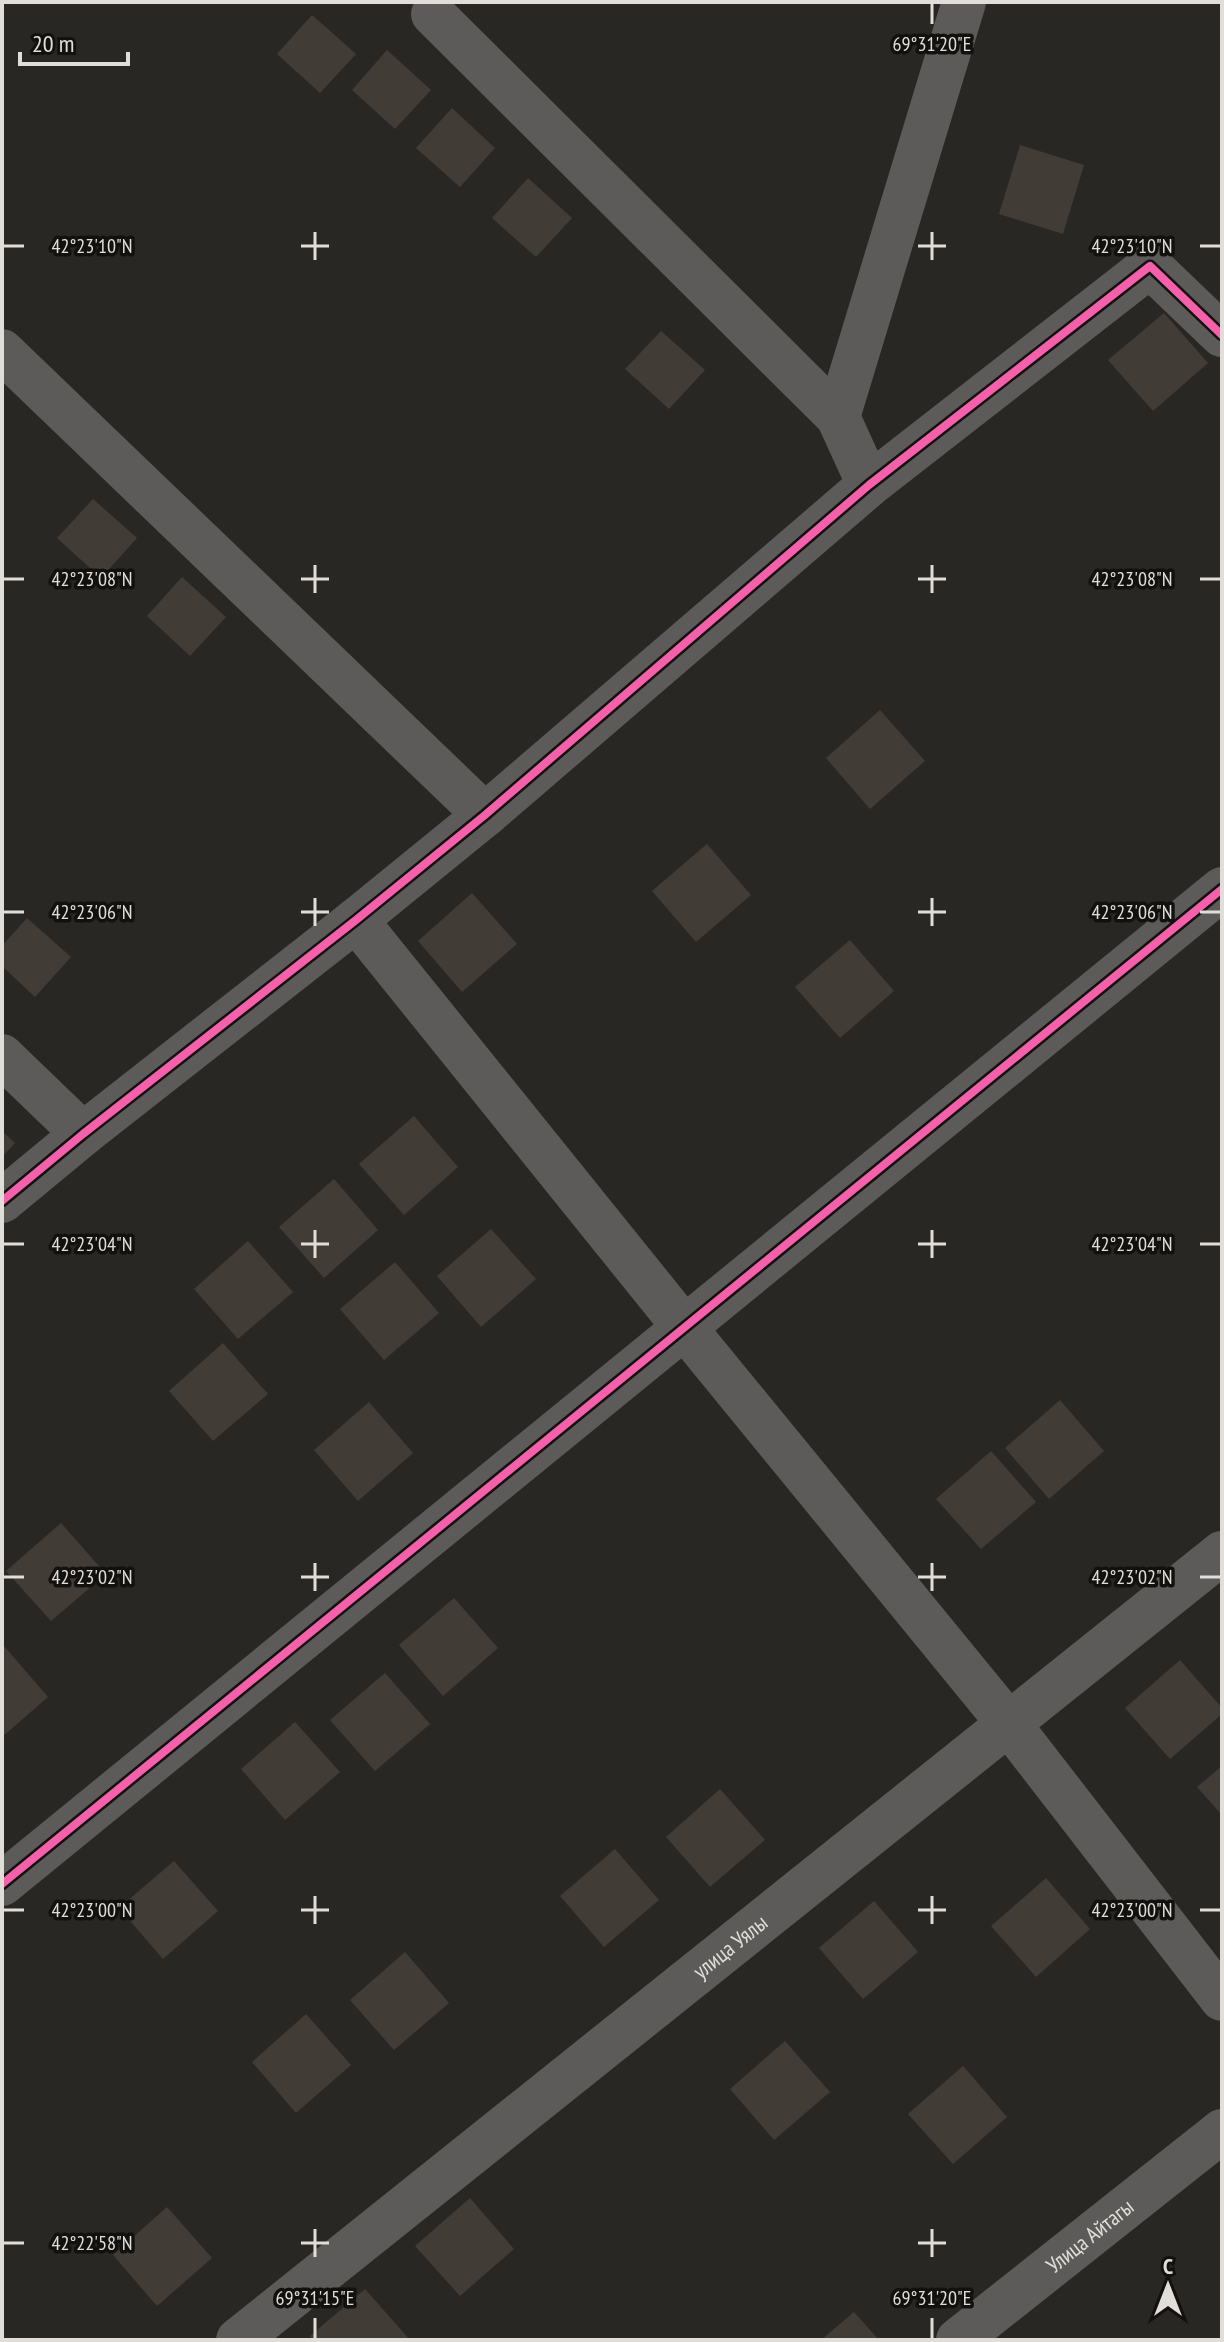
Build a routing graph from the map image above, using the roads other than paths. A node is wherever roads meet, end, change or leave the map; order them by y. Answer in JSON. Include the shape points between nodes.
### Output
{"nodes":[{"id":1,"x":964,"y":2,"type":"edge"},
{"id":2,"x":424,"y":6,"type":"edge"},
{"id":3,"x":1222,"y":335,"type":"edge"},
{"id":4,"x":2,"y":351,"type":"edge"},
{"id":5,"x":838,"y":417,"type":"junction"},
{"id":6,"x":869,"y":485,"type":"junction"},
{"id":7,"x":485,"y":815,"type":"junction"},
{"id":8,"x":1222,"y":889,"type":"edge"},
{"id":9,"x":356,"y":920,"type":"junction"},
{"id":10,"x":2,"y":1056,"type":"edge"},
{"id":11,"x":83,"y":1134,"type":"junction"},
{"id":12,"x":2,"y":1201,"type":"edge"},
{"id":13,"x":684,"y":1327,"type":"junction"},
{"id":14,"x":1222,"y":1553,"type":"edge"},
{"id":15,"x":1009,"y":1724,"type":"junction"},
{"id":16,"x":2,"y":1884,"type":"edge"},
{"id":17,"x":1222,"y":1999,"type":"edge"},
{"id":18,"x":1222,"y":2131,"type":"edge"},
{"id":19,"x":238,"y":2340,"type":"edge"},
{"id":20,"x":958,"y":2340,"type":"edge"}],
"edges":[{"from":1,"to":5,"type":"street"},
{"from":2,"to":5,"type":"street"},
{"from":3,"to":6,"type":"street","via":[[1150,266]]},
{"from":4,"to":7,"type":"street"},
{"from":5,"to":6,"type":"street"},
{"from":6,"to":7,"type":"street"},
{"from":7,"to":9,"type":"street"},
{"from":8,"to":13,"type":"street"},
{"from":9,"to":11,"type":"street"},
{"from":9,"to":13,"type":"street"},
{"from":10,"to":11,"type":"street"},
{"from":11,"to":12,"type":"street"},
{"from":13,"to":15,"type":"street"},
{"from":13,"to":16,"type":"street"},
{"from":14,"to":15,"type":"street","name":"улица Уялы"},
{"from":15,"to":17,"type":"street"},
{"from":15,"to":19,"type":"street","name":"улица Уялы"},
{"from":18,"to":20,"type":"street","name":"Улица Айтагы"}]}
